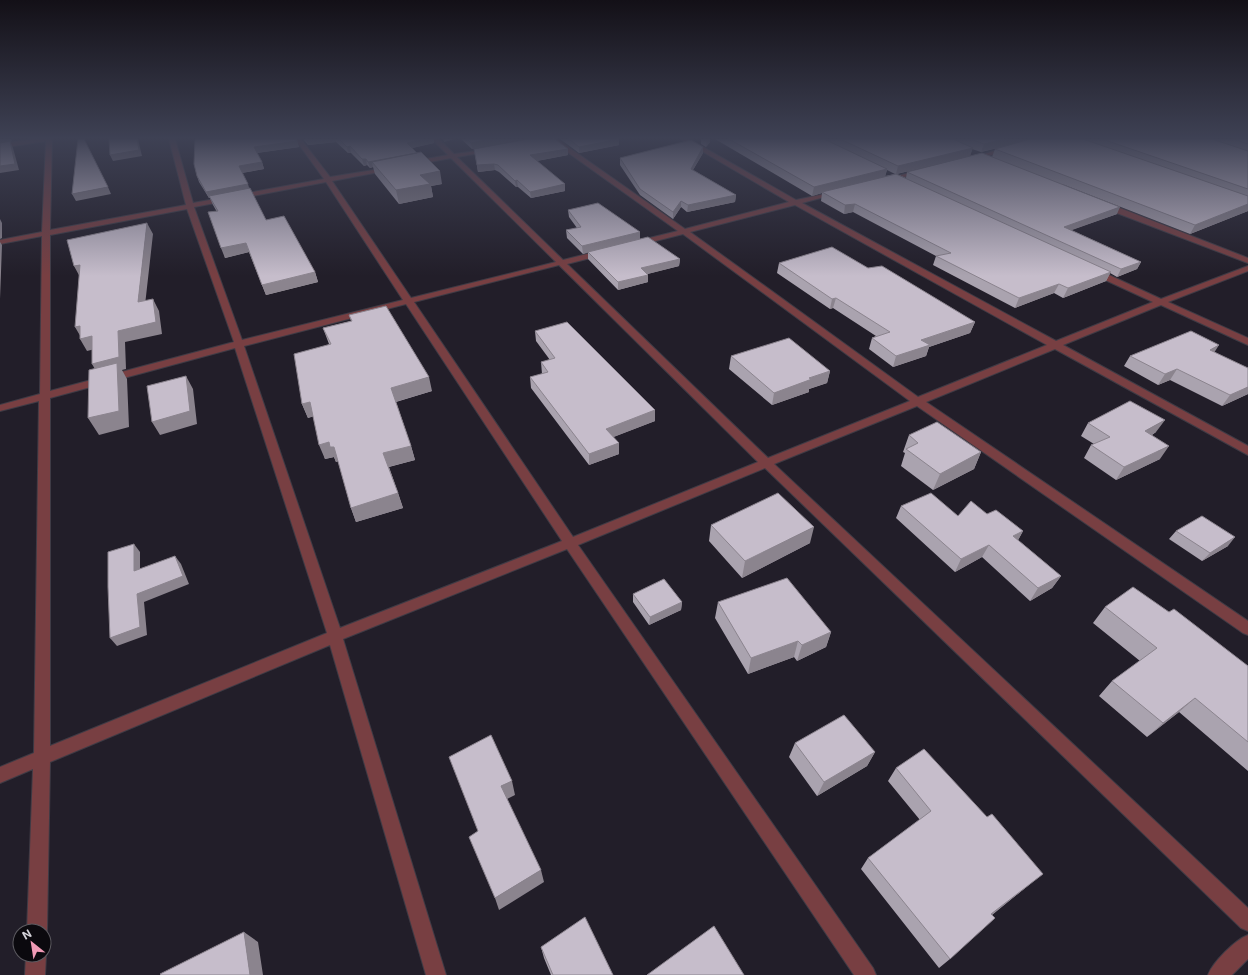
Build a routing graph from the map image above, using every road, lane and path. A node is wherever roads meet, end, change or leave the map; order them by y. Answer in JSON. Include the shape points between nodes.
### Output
{"nodes":[{"id":1,"x":47,"y":184,"type":"edge"},
{"id":2,"x":184,"y":184,"type":"edge"},
{"id":3,"x":304,"y":184,"type":"edge"},
{"id":4,"x":331,"y":184,"type":"edge"},
{"id":5,"x":481,"y":184,"type":"edge"},
{"id":6,"x":614,"y":184,"type":"edge"},
{"id":7,"x":765,"y":184,"type":"edge"},
{"id":8,"x":848,"y":190,"type":"edge"},
{"id":9,"x":796,"y":202,"type":"junction"},
{"id":10,"x":1096,"y":202,"type":"edge"},
{"id":11,"x":190,"y":206,"type":"junction"},
{"id":12,"x":683,"y":231,"type":"junction"},
{"id":13,"x":46,"y":232,"type":"junction"},
{"id":14,"x":0,"y":242,"type":"edge"},
{"id":15,"x":630,"y":245,"type":"edge"},
{"id":16,"x":614,"y":250,"type":"edge"},
{"id":17,"x":1248,"y":261,"type":"edge"},
{"id":18,"x":561,"y":264,"type":"junction"},
{"id":19,"x":1088,"y":268,"type":"edge"},
{"id":20,"x":1248,"y":268,"type":"edge"},
{"id":21,"x":408,"y":302,"type":"junction"},
{"id":22,"x":1161,"y":302,"type":"junction"},
{"id":23,"x":1248,"y":342,"type":"edge"},
{"id":24,"x":239,"y":344,"type":"junction"},
{"id":25,"x":1056,"y":345,"type":"junction"},
{"id":26,"x":46,"y":396,"type":"junction"},
{"id":27,"x":917,"y":401,"type":"junction"},
{"id":28,"x":0,"y":408,"type":"edge"},
{"id":29,"x":1248,"y":451,"type":"edge"},
{"id":30,"x":766,"y":463,"type":"junction"},
{"id":31,"x":570,"y":543,"type":"junction"},
{"id":32,"x":1248,"y":630,"type":"edge"},
{"id":33,"x":335,"y":636,"type":"junction"},
{"id":34,"x":42,"y":757,"type":"junction"},
{"id":35,"x":0,"y":775,"type":"edge"},
{"id":36,"x":1248,"y":922,"type":"edge"},
{"id":37,"x":37,"y":923,"type":"edge"},
{"id":38,"x":1248,"y":945,"type":"edge"},
{"id":39,"x":36,"y":963,"type":"edge"},
{"id":40,"x":35,"y":975,"type":"edge"},
{"id":41,"x":436,"y":975,"type":"edge"},
{"id":42,"x":866,"y":975,"type":"edge"},
{"id":43,"x":1218,"y":975,"type":"edge"}],
"edges":[{"from":1,"to":13,"type":"street"},
{"from":2,"to":11,"type":"street"},
{"from":3,"to":11,"type":"street"},
{"from":4,"to":21,"type":"street"},
{"from":5,"to":18,"type":"street"},
{"from":6,"to":12,"type":"street"},
{"from":7,"to":9,"type":"street"},
{"from":8,"to":9,"type":"street"},
{"from":9,"to":12,"type":"street"},
{"from":9,"to":25,"type":"street"},
{"from":10,"to":17,"type":"street"},
{"from":11,"to":13,"type":"street"},
{"from":11,"to":24,"type":"street"},
{"from":12,"to":15,"type":"street"},
{"from":12,"to":27,"type":"street"},
{"from":13,"to":14,"type":"street"},
{"from":13,"to":26,"type":"street"},
{"from":16,"to":18,"type":"street"},
{"from":18,"to":21,"type":"street"},
{"from":18,"to":30,"type":"street"},
{"from":19,"to":22,"type":"street"},
{"from":20,"to":22,"type":"street"},
{"from":21,"to":24,"type":"street"},
{"from":21,"to":31,"type":"street"},
{"from":22,"to":23,"type":"street"},
{"from":22,"to":25,"type":"street"},
{"from":24,"to":26,"type":"street"},
{"from":24,"to":33,"type":"street"},
{"from":25,"to":27,"type":"street"},
{"from":25,"to":29,"type":"street"},
{"from":26,"to":28,"type":"street"},
{"from":26,"to":34,"type":"street"},
{"from":27,"to":30,"type":"street"},
{"from":27,"to":32,"type":"street"},
{"from":30,"to":31,"type":"street"},
{"from":30,"to":36,"type":"street"},
{"from":31,"to":33,"type":"street"},
{"from":31,"to":42,"type":"street"},
{"from":33,"to":34,"type":"street"},
{"from":33,"to":41,"type":"street"},
{"from":34,"to":35,"type":"street"},
{"from":34,"to":37,"type":"street"},
{"from":38,"to":43,"type":"street"},
{"from":39,"to":40,"type":"street"}]}
